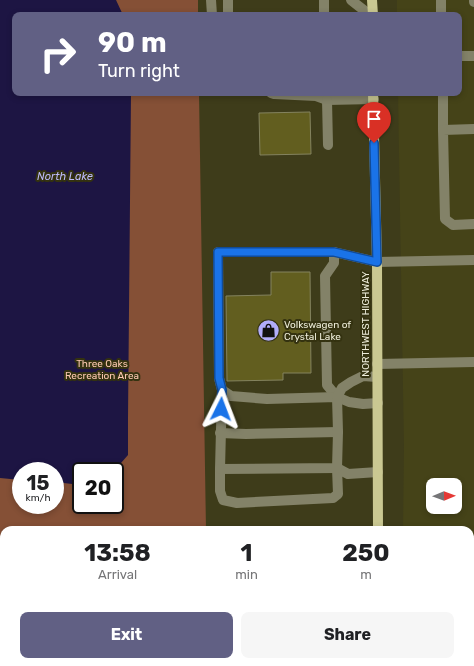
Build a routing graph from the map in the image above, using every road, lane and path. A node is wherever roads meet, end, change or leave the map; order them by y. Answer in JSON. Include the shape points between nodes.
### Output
{"nodes":[{"id":1,"x":211,"y":0,"type":"edge"},
{"id":2,"x":228,"y":0,"type":"edge"},
{"id":3,"x":324,"y":0,"type":"edge"},
{"id":4,"x":351,"y":0,"type":"edge"},
{"id":5,"x":372,"y":0,"type":"edge"},
{"id":6,"x":441,"y":0,"type":"edge"},
{"id":7,"x":212,"y":12,"type":"edge"},
{"id":8,"x":228,"y":12,"type":"edge"},
{"id":9,"x":324,"y":12,"type":"edge"},
{"id":10,"x":367,"y":12,"type":"edge"},
{"id":11,"x":371,"y":12,"type":"edge"},
{"id":12,"x":441,"y":12,"type":"edge"},
{"id":13,"x":462,"y":56,"type":"edge"},
{"id":14,"x":474,"y":56,"type":"edge"},
{"id":15,"x":316,"y":96,"type":"edge"},
{"id":16,"x":374,"y":96,"type":"edge"},
{"id":17,"x":442,"y":96,"type":"edge"},
{"id":18,"x":327,"y":100,"type":"junction"},
{"id":19,"x":474,"y":129,"type":"edge"},
{"id":20,"x":443,"y":130,"type":"junction"},
{"id":21,"x":328,"y":145,"type":"dead end"},
{"id":22,"x":474,"y":224,"type":"edge"},
{"id":23,"x":334,"y":252,"type":"junction"},
{"id":24,"x":474,"y":260,"type":"edge"},
{"id":25,"x":377,"y":262,"type":"junction"},
{"id":26,"x":474,"y":362,"type":"edge"},
{"id":27,"x":377,"y":364,"type":"junction"},
{"id":28,"x":377,"y":377,"type":"junction"},
{"id":29,"x":222,"y":390,"type":"junction"},
{"id":30,"x":337,"y":397,"type":"junction"},
{"id":31,"x":378,"y":403,"type":"junction"},
{"id":32,"x":220,"y":432,"type":"junction"},
{"id":33,"x":338,"y":432,"type":"junction"},
{"id":34,"x":337,"y":468,"type":"junction"},
{"id":35,"x":220,"y":469,"type":"junction"},
{"id":36,"x":378,"y":472,"type":"junction"},
{"id":37,"x":378,"y":526,"type":"edge"}],
"edges":[{"from":1,"to":7,"type":"lane"},
{"from":2,"to":8,"type":"lane"},
{"from":3,"to":9,"type":"lane"},
{"from":4,"to":10,"type":"lane"},
{"from":5,"to":11,"type":"main road"},
{"from":6,"to":12,"type":"lane"},
{"from":13,"to":14,"type":"lane"},
{"from":15,"to":18,"type":"lane"},
{"from":16,"to":18,"type":"lane"},
{"from":16,"to":25,"type":"main road","name":"NORTHWEST HIGHWAY"},
{"from":17,"to":20,"type":"lane"},
{"from":18,"to":21,"type":"lane"},
{"from":19,"to":20,"type":"lane"},
{"from":20,"to":22,"type":"lane","via":[[445,219],[453,225]]},
{"from":23,"to":25,"type":"lane"},
{"from":23,"to":29,"type":"lane","via":[[218,252],[219,378]]},
{"from":23,"to":30,"type":"lane","via":[[334,263],[325,276],[327,385]]},
{"from":24,"to":25,"type":"lane"},
{"from":25,"to":27,"type":"main road","name":"NORTHWEST HIGHWAY"},
{"from":26,"to":27,"type":"lane"},
{"from":27,"to":28,"type":"main road","name":"NORTHWEST HIGHWAY"},
{"from":28,"to":30,"type":"lane","via":[[363,376],[342,388]]},
{"from":28,"to":31,"type":"main road","name":"NORTHWEST HIGHWAY"},
{"from":29,"to":30,"type":"lane","via":[[231,396],[266,399]]},
{"from":29,"to":32,"type":"lane"},
{"from":30,"to":31,"type":"lane","via":[[349,402]]},
{"from":30,"to":33,"type":"lane"},
{"from":31,"to":36,"type":"main road","name":"NORTHWEST HIGHWAY"},
{"from":32,"to":33,"type":"lane"},
{"from":32,"to":35,"type":"lane"},
{"from":33,"to":34,"type":"lane"},
{"from":34,"to":35,"type":"lane"},
{"from":34,"to":35,"type":"lane","via":[[338,494],[333,498],[237,503],[223,500],[220,491]]},
{"from":34,"to":36,"type":"lane","via":[[348,474]]},
{"from":36,"to":37,"type":"main road","name":"NORTHWEST HIGHWAY"}]}
